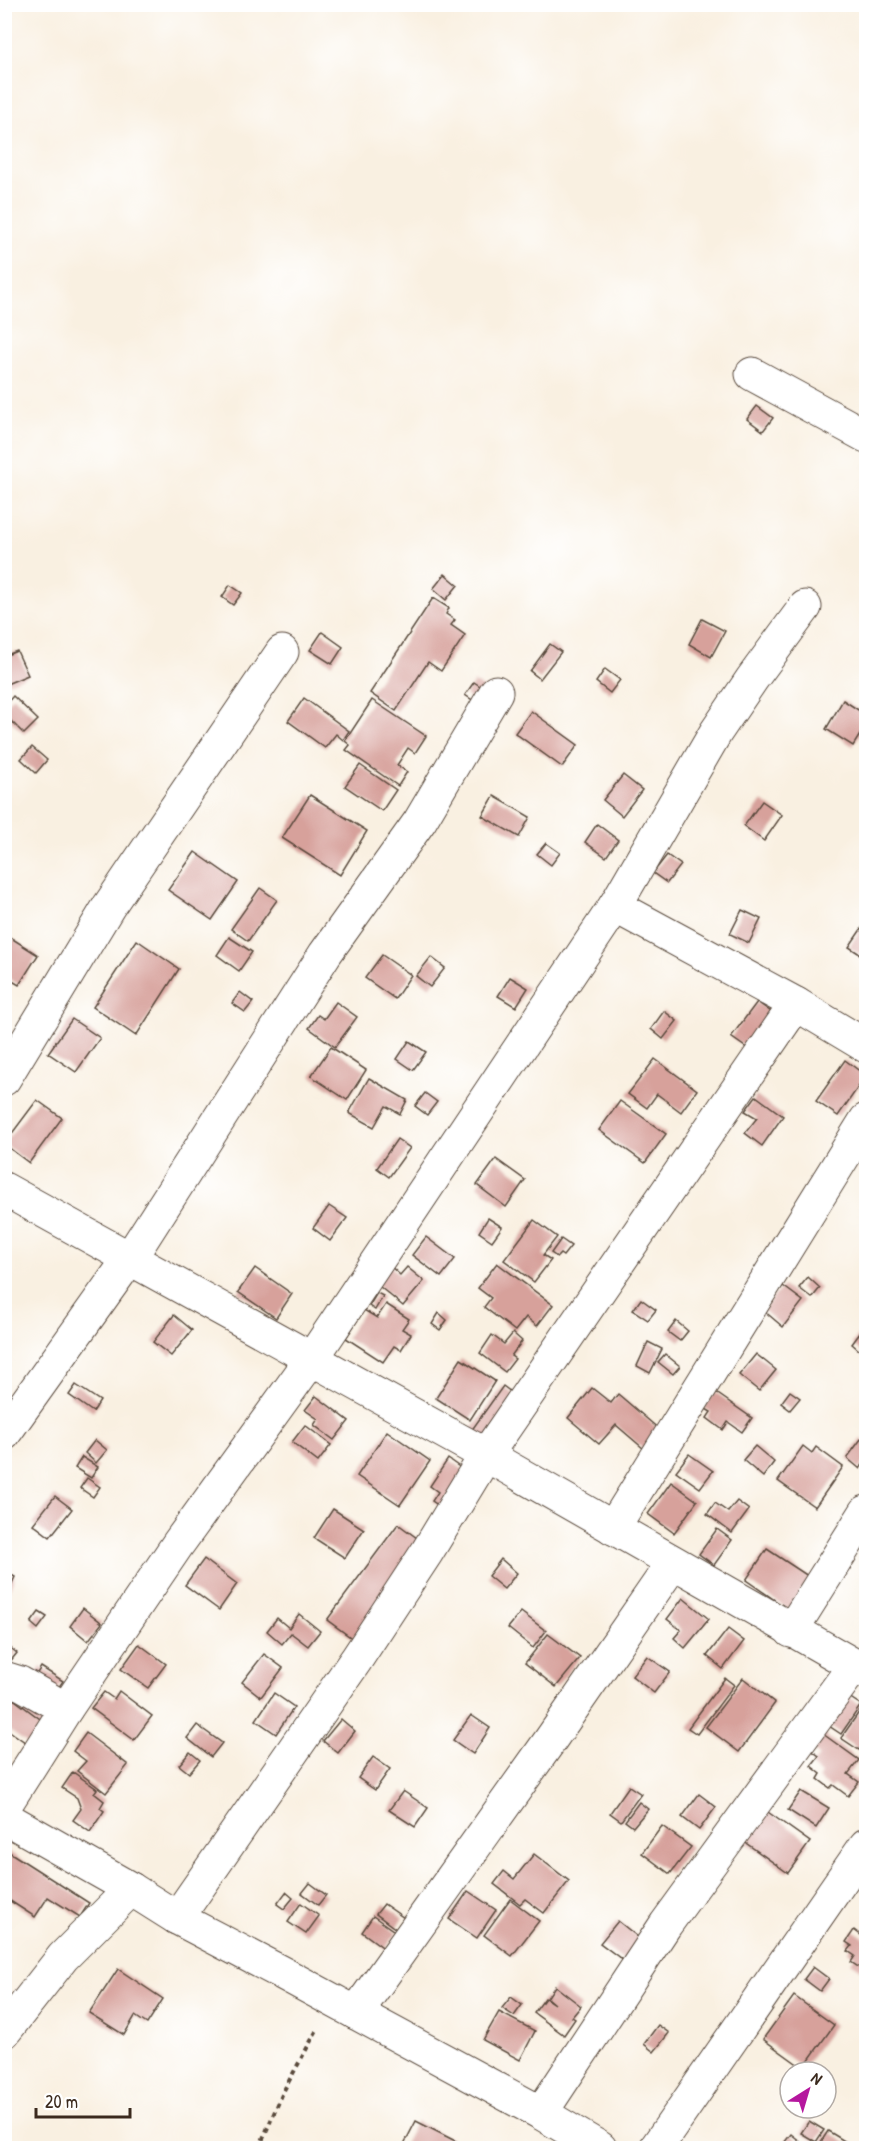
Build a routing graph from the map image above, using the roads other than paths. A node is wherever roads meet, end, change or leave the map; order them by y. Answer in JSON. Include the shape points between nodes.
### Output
{"nodes":[{"id":1,"x":752,"y":374,"type":"dead end"},
{"id":2,"x":867,"y":436,"type":"edge"},
{"id":3,"x":805,"y":607,"type":"dead end"},
{"id":4,"x":282,"y":652,"type":"dead end"},
{"id":5,"x":496,"y":692,"type":"dead end"},
{"id":6,"x":615,"y":906,"type":"junction"},
{"id":7,"x":796,"y":1004,"type":"junction"},
{"id":8,"x":867,"y":1046,"type":"edge"},
{"id":9,"x":4,"y":1079,"type":"edge"},
{"id":10,"x":867,"y":1120,"type":"edge"},
{"id":11,"x":4,"y":1189,"type":"edge"},
{"id":12,"x":130,"y":1258,"type":"junction"},
{"id":13,"x":311,"y":1360,"type":"junction"},
{"id":14,"x":4,"y":1434,"type":"edge"},
{"id":15,"x":486,"y":1455,"type":"junction"},
{"id":16,"x":867,"y":1512,"type":"edge"},
{"id":17,"x":613,"y":1528,"type":"junction"},
{"id":18,"x":673,"y":1563,"type":"junction"},
{"id":19,"x":791,"y":1631,"type":"junction"},
{"id":20,"x":860,"y":1669,"type":"edge"},
{"id":21,"x":4,"y":1677,"type":"edge"},
{"id":22,"x":66,"y":1709,"type":"junction"},
{"id":23,"x":4,"y":1807,"type":"edge"},
{"id":24,"x":4,"y":1817,"type":"edge"},
{"id":25,"x":867,"y":1845,"type":"edge"},
{"id":26,"x":131,"y":1889,"type":"junction"},
{"id":27,"x":177,"y":1918,"type":"junction"},
{"id":28,"x":344,"y":2007,"type":"junction"},
{"id":29,"x":4,"y":2032,"type":"edge"},
{"id":30,"x":541,"y":2114,"type":"junction"},
{"id":31,"x":600,"y":2148,"type":"edge"},
{"id":32,"x":656,"y":2148,"type":"edge"}],
"edges":[{"from":1,"to":2,"type":"street"},
{"from":3,"to":6,"type":"street","via":[[717,732]]},
{"from":4,"to":9,"type":"street","via":[[109,906]]},
{"from":5,"to":12,"type":"street","via":[[420,821],[325,954]]},
{"from":6,"to":7,"type":"street"},
{"from":6,"to":13,"type":"street"},
{"from":7,"to":8,"type":"street"},
{"from":7,"to":15,"type":"street"},
{"from":10,"to":17,"type":"street"},
{"from":11,"to":12,"type":"street"},
{"from":12,"to":13,"type":"street"},
{"from":12,"to":14,"type":"street"},
{"from":13,"to":15,"type":"street"},
{"from":13,"to":22,"type":"street","via":[[178,1544]]},
{"from":15,"to":17,"type":"street"},
{"from":15,"to":27,"type":"street","via":[[356,1660]]},
{"from":16,"to":19,"type":"street"},
{"from":17,"to":18,"type":"street"},
{"from":18,"to":19,"type":"street"},
{"from":18,"to":28,"type":"street","via":[[549,1742]]},
{"from":19,"to":20,"type":"street"},
{"from":20,"to":30,"type":"street","via":[[666,1924]]},
{"from":21,"to":22,"type":"street"},
{"from":22,"to":23,"type":"street"},
{"from":24,"to":26,"type":"street"},
{"from":25,"to":32,"type":"street"},
{"from":26,"to":27,"type":"street"},
{"from":26,"to":29,"type":"street","via":[[63,1957]]},
{"from":27,"to":28,"type":"street"},
{"from":28,"to":30,"type":"street"},
{"from":30,"to":31,"type":"street"}]}
